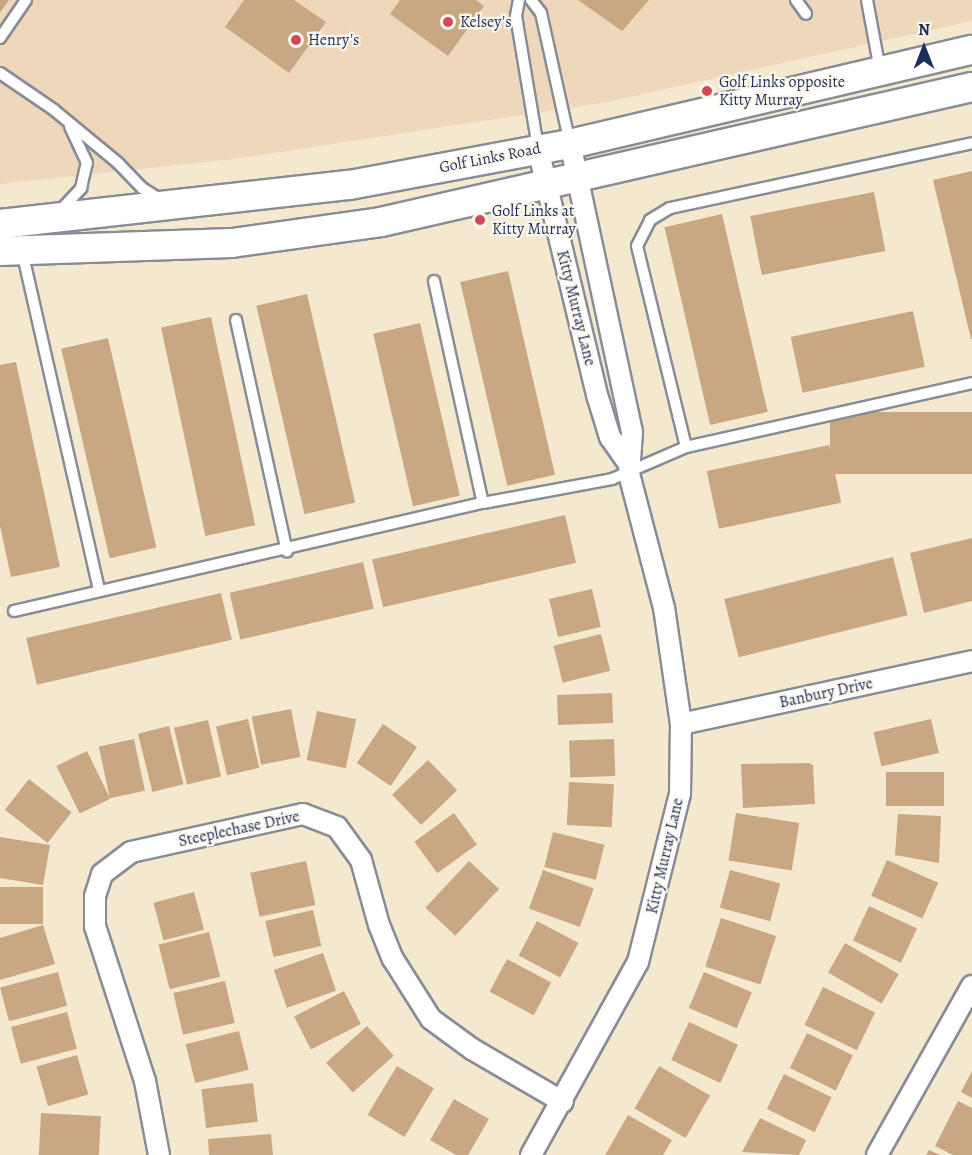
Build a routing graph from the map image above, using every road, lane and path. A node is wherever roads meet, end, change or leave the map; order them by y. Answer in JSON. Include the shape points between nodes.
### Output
{"nodes":[{"id":1,"x":26,"y":0,"type":"edge"},
{"id":2,"x":519,"y":0,"type":"edge"},
{"id":3,"x":531,"y":0,"type":"edge"},
{"id":4,"x":796,"y":0,"type":"edge"},
{"id":5,"x":867,"y":0,"type":"edge"},
{"id":6,"x":806,"y":14,"type":"dead end"},
{"id":7,"x":0,"y":38,"type":"edge"},
{"id":8,"x":972,"y":50,"type":"edge"},
{"id":9,"x":880,"y":72,"type":"junction"},
{"id":10,"x":0,"y":73,"type":"edge"},
{"id":11,"x":972,"y":87,"type":"edge"},
{"id":12,"x":67,"y":121,"type":"junction"},
{"id":13,"x":972,"y":143,"type":"edge"},
{"id":14,"x":570,"y":144,"type":"junction"},
{"id":15,"x":538,"y":149,"type":"junction"},
{"id":16,"x":576,"y":178,"type":"junction"},
{"id":17,"x":546,"y":185,"type":"junction"},
{"id":18,"x":171,"y":207,"type":"junction"},
{"id":19,"x":52,"y":219,"type":"junction"},
{"id":20,"x":0,"y":224,"type":"edge"},
{"id":21,"x":11,"y":251,"type":"edge"},
{"id":22,"x":434,"y":281,"type":"dead end"},
{"id":23,"x":236,"y":320,"type":"dead end"},
{"id":24,"x":972,"y":383,"type":"edge"},
{"id":25,"x":687,"y":447,"type":"junction"},
{"id":26,"x":628,"y":468,"type":"junction"},
{"id":27,"x":483,"y":503,"type":"junction"},
{"id":28,"x":287,"y":551,"type":"junction"},
{"id":29,"x":99,"y":590,"type":"junction"},
{"id":30,"x":14,"y":611,"type":"dead end"},
{"id":31,"x":972,"y":661,"type":"edge"},
{"id":32,"x":681,"y":724,"type":"junction"},
{"id":33,"x":972,"y":986,"type":"edge"},
{"id":34,"x":563,"y":1102,"type":"junction"},
{"id":35,"x":159,"y":1155,"type":"edge"},
{"id":36,"x":531,"y":1155,"type":"edge"},
{"id":37,"x":877,"y":1155,"type":"edge"}],
"edges":[{"from":1,"to":7,"type":"lane"},
{"from":2,"to":15,"type":"lane","via":[[516,16]]},
{"from":3,"to":14,"type":"lane","via":[[541,13]]},
{"from":4,"to":6,"type":"lane"},
{"from":5,"to":9,"type":"lane"},
{"from":8,"to":9,"type":"main road","name":"Golf Links Road"},
{"from":9,"to":14,"type":"main road","name":"Golf Links Road"},
{"from":10,"to":12,"type":"lane"},
{"from":11,"to":16,"type":"main road"},
{"from":12,"to":18,"type":"lane","via":[[142,188]]},
{"from":12,"to":19,"type":"lane","via":[[87,163],[81,188]]},
{"from":13,"to":25,"type":"lane","via":[[670,208],[650,220],[637,246],[675,413]]},
{"from":14,"to":15,"type":"main road","name":"Golf Links Road"},
{"from":14,"to":16,"type":"street","name":"Kitty Murray Lane"},
{"from":15,"to":17,"type":"street","name":"Kitty Murray Lane"},
{"from":15,"to":18,"type":"main road","name":"Golf Links Road","via":[[350,185]]},
{"from":16,"to":17,"type":"main road"},
{"from":16,"to":26,"type":"street","name":"Kitty Murray Lane","via":[[632,432]]},
{"from":17,"to":21,"type":"main road","via":[[381,222],[232,243]]},
{"from":17,"to":26,"type":"street","name":"Kitty Murray Lane","via":[[598,398],[610,437]]},
{"from":18,"to":19,"type":"main road","name":"Golf Links Road"},
{"from":19,"to":20,"type":"main road","name":"Golf Links Road"},
{"from":21,"to":29,"type":"lane"},
{"from":22,"to":27,"type":"lane"},
{"from":23,"to":28,"type":"lane"},
{"from":24,"to":25,"type":"lane"},
{"from":25,"to":26,"type":"lane"},
{"from":26,"to":27,"type":"lane"},
{"from":26,"to":32,"type":"street","name":"Kitty Murray Lane","via":[[664,608]]},
{"from":27,"to":28,"type":"lane"},
{"from":28,"to":29,"type":"lane"},
{"from":29,"to":30,"type":"lane"},
{"from":31,"to":32,"type":"street","name":"Banbury Drive"},
{"from":32,"to":34,"type":"street","name":"Kitty Murray Lane","via":[[680,794],[638,962]]},
{"from":33,"to":37,"type":"street"},
{"from":34,"to":35,"type":"street","name":"Steeplechase Drive","via":[[472,1049],[431,1019],[393,959],[361,860],[337,827],[303,814],[131,852],[102,874],[95,896],[95,926],[145,1081]]},
{"from":34,"to":36,"type":"street","name":"Kitty Murray Lane"}]}
